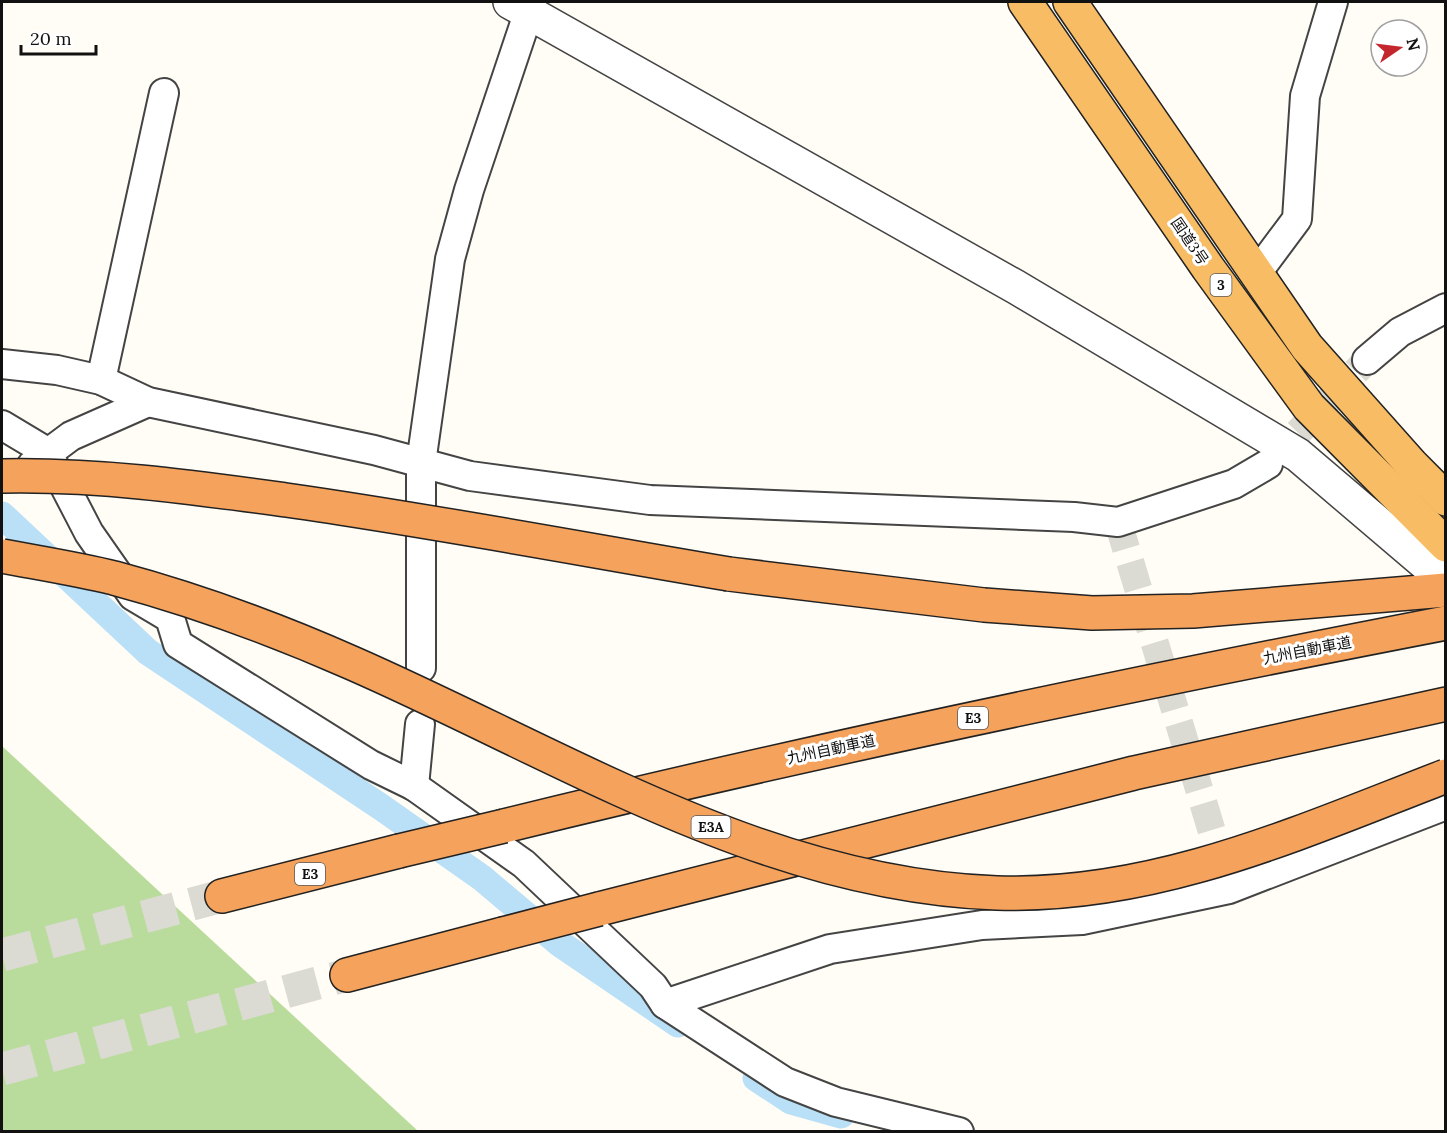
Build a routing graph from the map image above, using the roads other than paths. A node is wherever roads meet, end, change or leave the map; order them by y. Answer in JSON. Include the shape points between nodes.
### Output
{"nodes":[{"id":1,"x":1025,"y":2,"type":"edge"},
{"id":2,"x":1070,"y":2,"type":"edge"},
{"id":3,"x":1333,"y":2,"type":"edge"},
{"id":4,"x":524,"y":5,"type":"edge"},
{"id":5,"x":164,"y":93,"type":"dead end"},
{"id":6,"x":1257,"y":274,"type":"junction"},
{"id":7,"x":1446,"y":308,"type":"edge"},
{"id":8,"x":1367,"y":360,"type":"tunnel mouth"},
{"id":9,"x":2,"y":364,"type":"edge"},
{"id":10,"x":101,"y":381,"type":"junction"},
{"id":11,"x":148,"y":402,"type":"junction"},
{"id":12,"x":2,"y":425,"type":"edge"},
{"id":13,"x":47,"y":452,"type":"junction"},
{"id":14,"x":421,"y":463,"type":"junction"},
{"id":15,"x":1268,"y":464,"type":"tunnel mouth"},
{"id":16,"x":6,"y":483,"type":"edge"},
{"id":17,"x":1446,"y":499,"type":"edge"},
{"id":18,"x":1446,"y":545,"type":"edge"},
{"id":19,"x":2,"y":556,"type":"edge"},
{"id":20,"x":1446,"y":581,"type":"edge"},
{"id":21,"x":1446,"y":590,"type":"edge"},
{"id":22,"x":1446,"y":622,"type":"edge"},
{"id":23,"x":421,"y":668,"type":"dead end"},
{"id":24,"x":1446,"y":704,"type":"edge"},
{"id":25,"x":420,"y":724,"type":"dead end"},
{"id":26,"x":1446,"y":776,"type":"edge"},
{"id":27,"x":414,"y":786,"type":"junction"},
{"id":28,"x":1446,"y":805,"type":"edge"},
{"id":29,"x":222,"y":896,"type":"tunnel mouth"},
{"id":30,"x":347,"y":975,"type":"tunnel mouth"},
{"id":31,"x":665,"y":1004,"type":"junction"},
{"id":32,"x":918,"y":1127,"type":"edge"},
{"id":33,"x":959,"y":1131,"type":"edge"}],
"edges":[{"from":1,"to":18,"type":"highway","name":"国道3号","number":"3","via":[[1309,407]]},
{"from":2,"to":6,"type":"highway","number":"3"},
{"from":3,"to":6,"type":"street","via":[[1305,96],[1297,219]]},
{"from":4,"to":14,"type":"street","via":[[450,259]]},
{"from":4,"to":20,"type":"street","via":[[1298,455]]},
{"from":5,"to":10,"type":"street"},
{"from":6,"to":17,"type":"highway","number":"3","via":[[1307,347]]},
{"from":7,"to":8,"type":"street","via":[[1400,332]]},
{"from":9,"to":10,"type":"street","via":[[57,370]]},
{"from":10,"to":11,"type":"street"},
{"from":11,"to":13,"type":"street","via":[[71,436]]},
{"from":11,"to":14,"type":"street"},
{"from":12,"to":13,"type":"street"},
{"from":13,"to":16,"type":"street"},
{"from":13,"to":27,"type":"street","via":[[89,533],[133,596],[170,618],[178,644],[371,765]]},
{"from":14,"to":15,"type":"street","via":[[471,476],[650,501],[1074,517],[1118,522],[1234,484]]},
{"from":14,"to":23,"type":"street"},
{"from":16,"to":21,"type":"highway","bridge":true,"via":[[58,475],[197,488],[341,508],[729,574],[984,605],[1092,613],[1193,611]]},
{"from":19,"to":26,"type":"highway","number":"E3A","bridge":true,"via":[[111,577],[230,613],[352,663],[680,816],[836,870],[918,885],[998,893],[1158,878],[1235,857]]},
{"from":22,"to":29,"type":"highway","name":"九州自動車道","number":"E3","bridge":true,"via":[[1075,695],[689,781]]},
{"from":24,"to":30,"type":"highway","bridge":true,"via":[[1134,773]]},
{"from":25,"to":27,"type":"street"},
{"from":27,"to":31,"type":"street","via":[[524,864],[652,986]]},
{"from":28,"to":31,"type":"street","via":[[1229,889],[1082,920],[982,925],[830,949]]},
{"from":31,"to":32,"type":"street","via":[[785,1082]]},
{"from":32,"to":33,"type":"street"}]}
